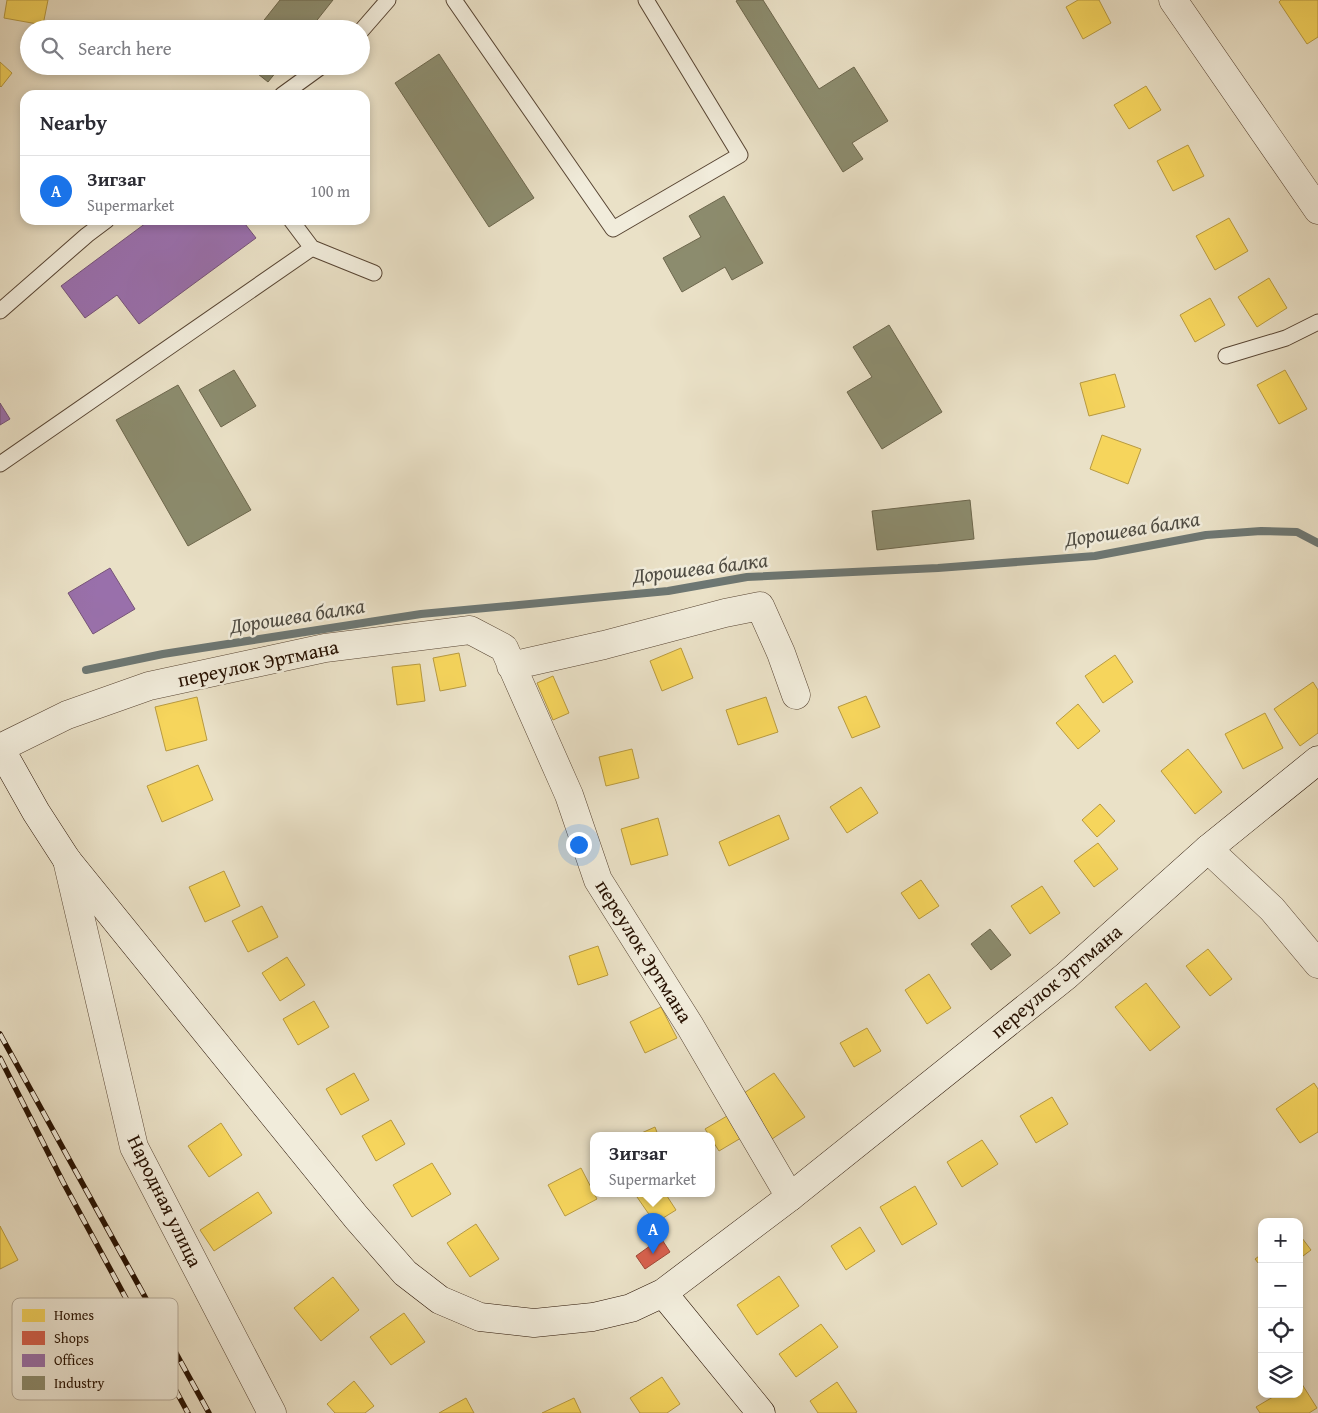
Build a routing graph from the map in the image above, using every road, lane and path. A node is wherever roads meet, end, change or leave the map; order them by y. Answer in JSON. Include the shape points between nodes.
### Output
{"nodes":[{"id":1,"x":388,"y":0,"type":"edge"},
{"id":2,"x":454,"y":0,"type":"edge"},
{"id":3,"x":646,"y":0,"type":"edge"},
{"id":4,"x":1173,"y":0,"type":"edge"},
{"id":5,"x":370,"y":21,"type":"edge"},
{"id":6,"x":310,"y":75,"type":"edge"},
{"id":7,"x":289,"y":90,"type":"edge"},
{"id":8,"x":1318,"y":210,"type":"edge"},
{"id":9,"x":100,"y":225,"type":"edge"},
{"id":10,"x":295,"y":225,"type":"edge"},
{"id":11,"x":312,"y":248,"type":"junction"},
{"id":12,"x":374,"y":273,"type":"dead end"},
{"id":13,"x":0,"y":311,"type":"edge"},
{"id":14,"x":1318,"y":322,"type":"edge"},
{"id":15,"x":1226,"y":356,"type":"dead end"},
{"id":16,"x":0,"y":464,"type":"edge"},
{"id":17,"x":511,"y":666,"type":"junction"},
{"id":18,"x":796,"y":695,"type":"dead end"},
{"id":19,"x":0,"y":748,"type":"edge"},
{"id":20,"x":1318,"y":760,"type":"edge"},
{"id":21,"x":1208,"y":849,"type":"junction"},
{"id":22,"x":67,"y":860,"type":"junction"},
{"id":23,"x":1318,"y":964,"type":"edge"},
{"id":24,"x":790,"y":1197,"type":"junction"},
{"id":25,"x":663,"y":1293,"type":"junction"},
{"id":26,"x":272,"y":1413,"type":"edge"},
{"id":27,"x":761,"y":1413,"type":"edge"}],
"edges":[{"from":1,"to":5,"type":"lane"},
{"from":2,"to":3,"type":"lane","via":[[614,229],[740,155]]},
{"from":4,"to":8,"type":"street"},
{"from":6,"to":7,"type":"lane"},
{"from":9,"to":13,"type":"lane"},
{"from":10,"to":11,"type":"lane"},
{"from":11,"to":12,"type":"lane"},
{"from":11,"to":16,"type":"lane"},
{"from":14,"to":15,"type":"lane","via":[[1286,338]]},
{"from":17,"to":18,"type":"street","via":[[760,606]]},
{"from":17,"to":19,"type":"street","name":"переулок Эртмана","via":[[504,648],[470,630],[325,648],[149,686],[67,715]]},
{"from":17,"to":24,"type":"street","name":"переулок Эртмана","via":[[569,796],[598,880],[690,1026]]},
{"from":19,"to":22,"type":"street","name":"Народная улица"},
{"from":20,"to":21,"type":"street","name":"переулок Эртмана"},
{"from":21,"to":23,"type":"street","via":[[1272,909]]},
{"from":21,"to":24,"type":"street","name":"переулок Эртмана","via":[[1066,976]]},
{"from":22,"to":25,"type":"street","name":"Народная улица","via":[[356,1217],[405,1273],[440,1300],[480,1318],[534,1323],[593,1317],[632,1308]]},
{"from":22,"to":26,"type":"street","name":"Народная улица","via":[[134,1147]]},
{"from":24,"to":25,"type":"street","name":"переулок Эртмана"},
{"from":25,"to":27,"type":"street"}]}
